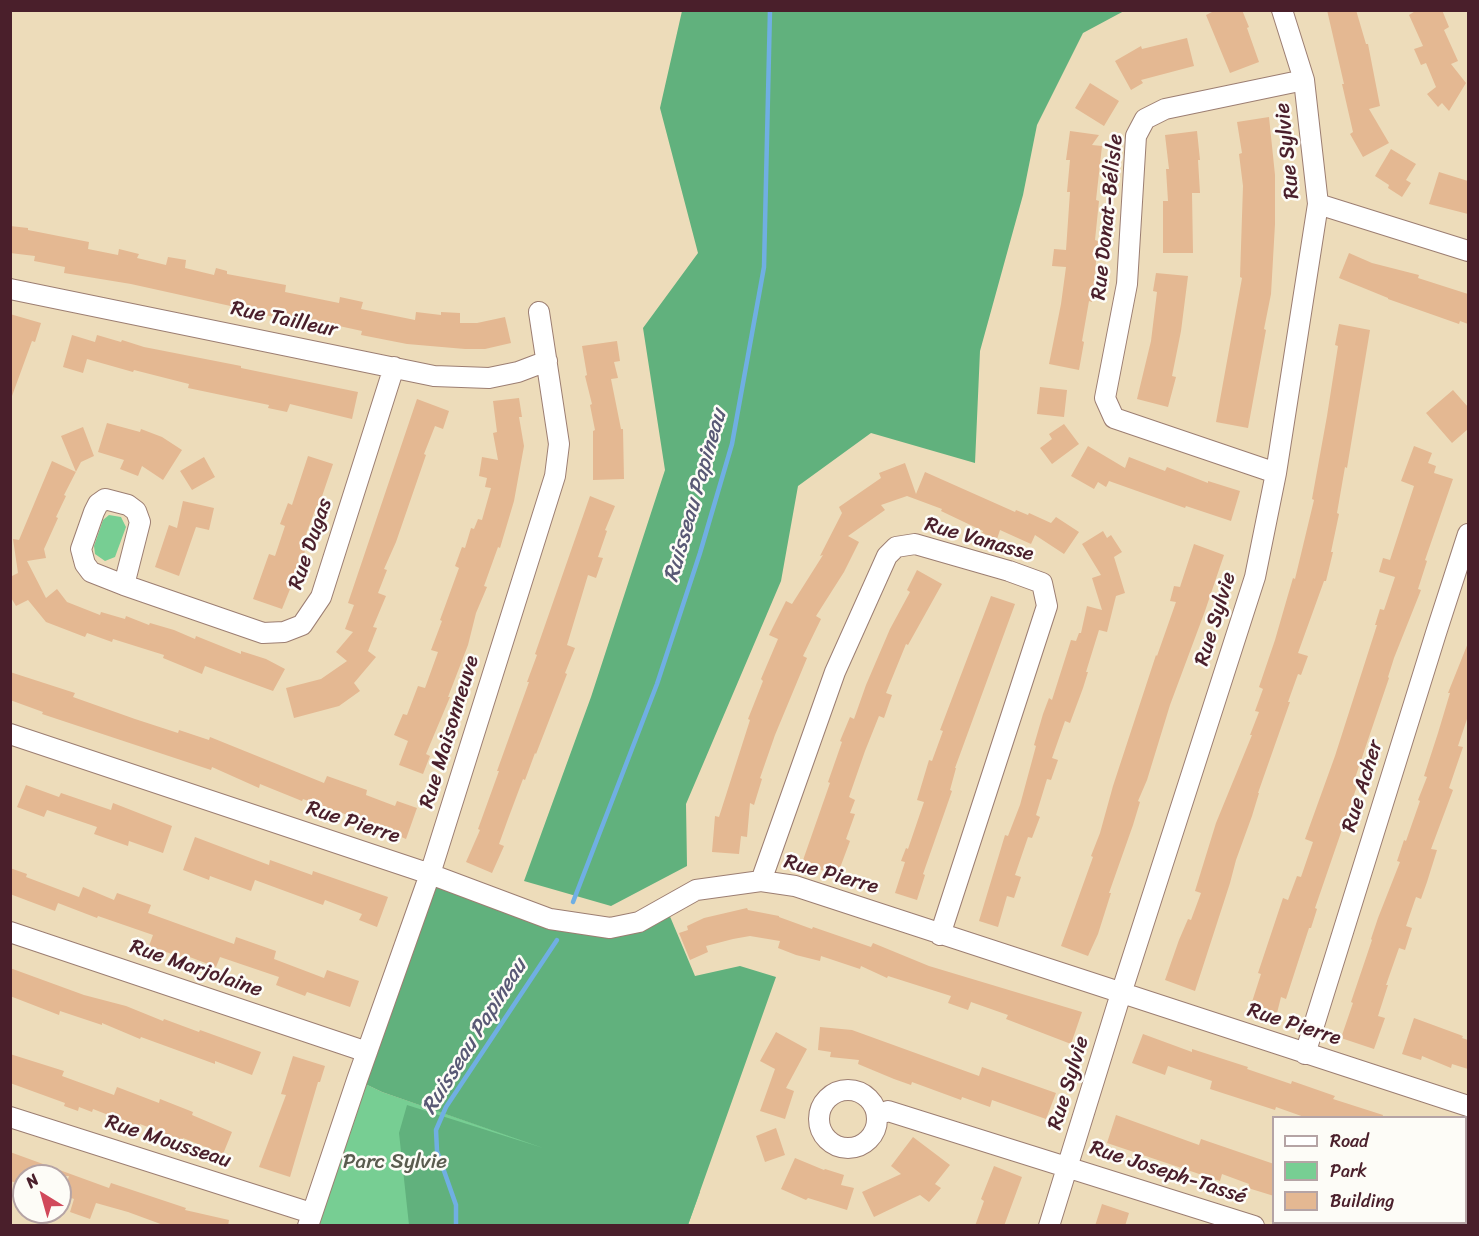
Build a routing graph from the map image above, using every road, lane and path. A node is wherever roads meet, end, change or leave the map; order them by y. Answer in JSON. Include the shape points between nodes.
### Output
{"nodes":[{"id":1,"x":1282,"y":10,"type":"edge"},
{"id":2,"x":1304,"y":80,"type":"junction"},
{"id":3,"x":1318,"y":204,"type":"junction"},
{"id":4,"x":1468,"y":251,"type":"edge"},
{"id":5,"x":10,"y":289,"type":"edge"},
{"id":6,"x":539,"y":312,"type":"dead end"},
{"id":7,"x":547,"y":361,"type":"junction"},
{"id":8,"x":394,"y":367,"type":"junction"},
{"id":9,"x":1276,"y":472,"type":"junction"},
{"id":10,"x":1468,"y":534,"type":"edge"},
{"id":11,"x":124,"y":585,"type":"dead end"},
{"id":12,"x":10,"y":734,"type":"edge"},
{"id":13,"x":430,"y":874,"type":"junction"},
{"id":14,"x":761,"y":881,"type":"junction"},
{"id":15,"x":10,"y":932,"type":"edge"},
{"id":16,"x":940,"y":935,"type":"junction"},
{"id":17,"x":1121,"y":994,"type":"junction"},
{"id":18,"x":367,"y":1052,"type":"junction"},
{"id":19,"x":1305,"y":1054,"type":"junction"},
{"id":20,"x":1468,"y":1106,"type":"edge"},
{"id":21,"x":878,"y":1115,"type":"dead end"},
{"id":22,"x":10,"y":1117,"type":"edge"},
{"id":23,"x":1068,"y":1167,"type":"junction"},
{"id":24,"x":310,"y":1219,"type":"edge"},
{"id":25,"x":1252,"y":1225,"type":"edge"},
{"id":26,"x":1049,"y":1226,"type":"edge"}],
"edges":[{"from":1,"to":2,"type":"street","name":"Rue Sylvie"},
{"from":2,"to":3,"type":"street","name":"Rue Sylvie"},
{"from":2,"to":9,"type":"street","name":"Rue Donat-Bélisle","via":[[1165,109],[1145,119],[1136,136],[1127,284],[1105,398],[1114,418]]},
{"from":3,"to":4,"type":"street"},
{"from":3,"to":9,"type":"street","name":"Rue Sylvie"},
{"from":5,"to":8,"type":"street","name":"Rue Tailleur"},
{"from":6,"to":7,"type":"street","name":"Rue Maisonneuve"},
{"from":7,"to":8,"type":"street","name":"Rue Tailleur","via":[[489,378],[434,376]]},
{"from":7,"to":13,"type":"street","name":"Rue Maisonneuve","via":[[559,444],[555,476]]},
{"from":8,"to":11,"type":"street","name":"Rue Dugas","via":[[321,597],[302,625],[284,632],[263,633]]},
{"from":9,"to":17,"type":"street","name":"Rue Sylvie","via":[[1255,577]]},
{"from":10,"to":19,"type":"street","name":"Rue Acher"},
{"from":12,"to":13,"type":"street","name":"Rue Pierre"},
{"from":13,"to":14,"type":"street","name":"Rue Pierre","via":[[550,919],[610,928],[639,922],[696,890]]},
{"from":13,"to":18,"type":"street","name":"Rue Maisonneuve"},
{"from":14,"to":16,"type":"street","name":"Rue Pierre","via":[[795,886]]},
{"from":14,"to":16,"type":"street","name":"Rue Vanasse","via":[[835,672],[887,556],[896,547],[915,544],[1009,571],[1042,583],[1047,606]]},
{"from":15,"to":18,"type":"street","name":"Rue Marjolaine"},
{"from":16,"to":17,"type":"street","name":"Rue Pierre"},
{"from":17,"to":19,"type":"street","name":"Rue Pierre"},
{"from":17,"to":23,"type":"street","name":"Rue Sylvie"},
{"from":18,"to":24,"type":"street","name":"Rue Maisonneuve"},
{"from":19,"to":20,"type":"street","name":"Rue Pierre"},
{"from":21,"to":23,"type":"street","name":"Rue Joseph-Tassé","via":[[888,1111]]},
{"from":22,"to":24,"type":"street","name":"Rue Mousseau"},
{"from":23,"to":25,"type":"street","name":"Rue Joseph-Tassé"},
{"from":23,"to":26,"type":"street","name":"Rue Sylvie"}]}
